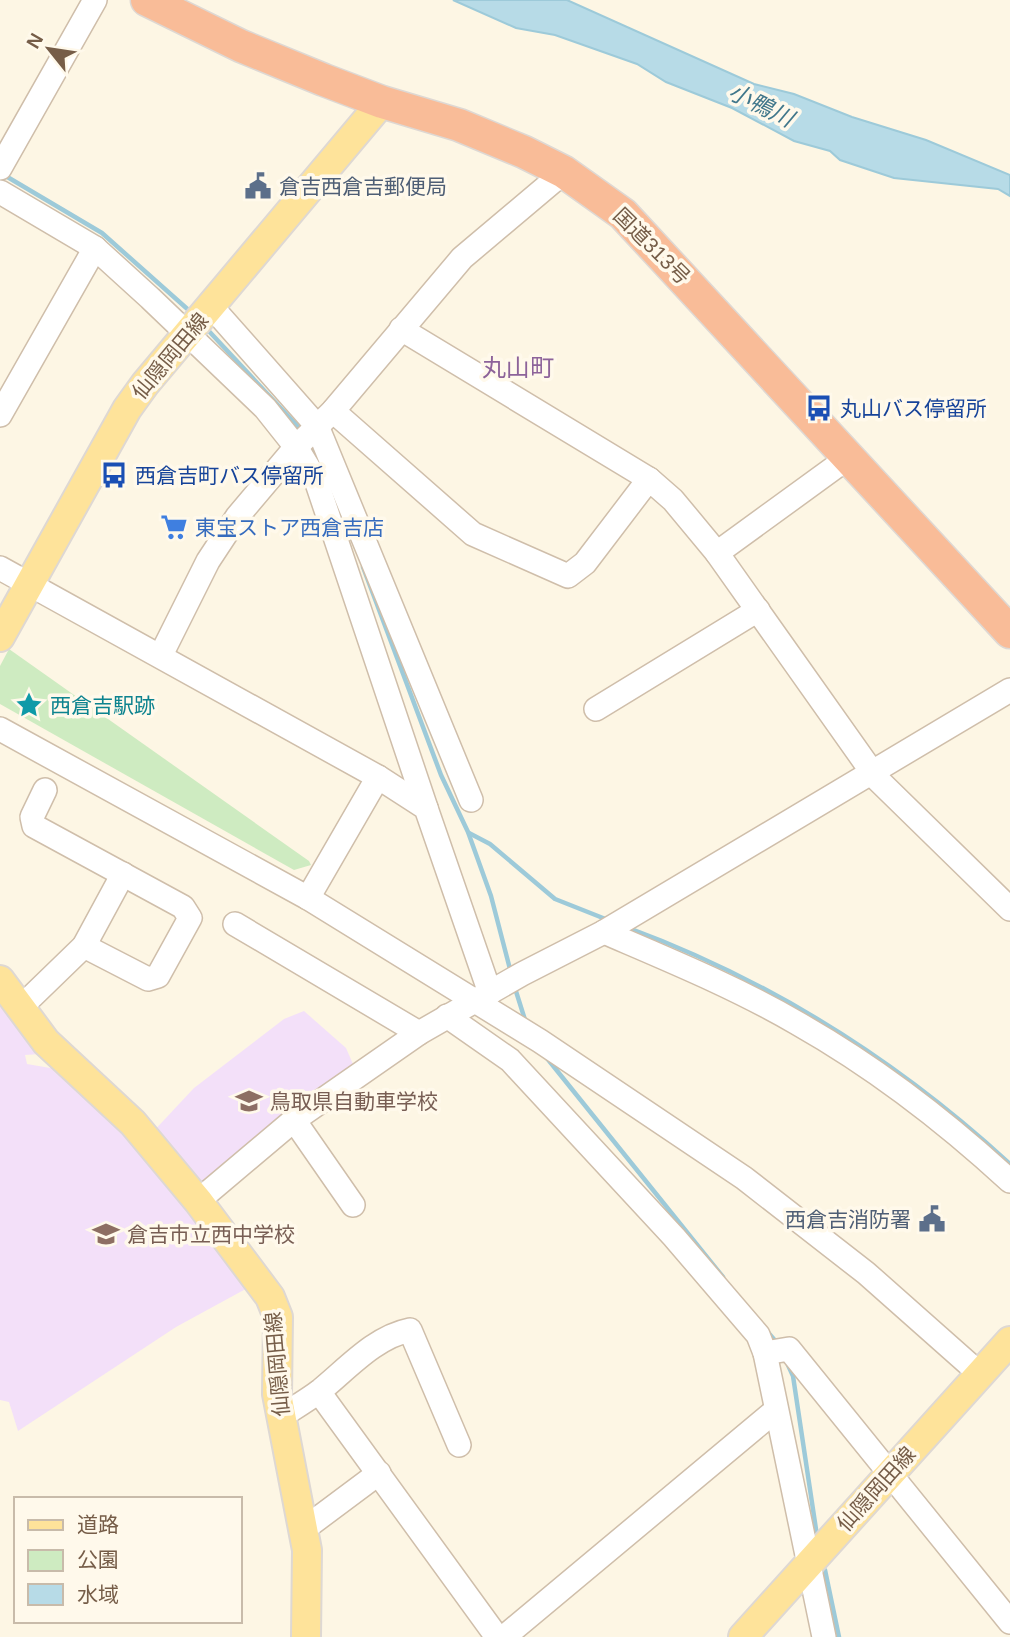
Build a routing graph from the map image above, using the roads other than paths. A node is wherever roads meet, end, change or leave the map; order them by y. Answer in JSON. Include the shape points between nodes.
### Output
{"nodes":[{"id":1,"x":94,"y":0,"type":"edge"},
{"id":2,"x":147,"y":0,"type":"edge"},
{"id":3,"x":382,"y":102,"type":"junction"},
{"id":4,"x":0,"y":168,"type":"edge"},
{"id":5,"x":564,"y":172,"type":"junction"},
{"id":6,"x":0,"y":192,"type":"edge"},
{"id":7,"x":95,"y":248,"type":"junction"},
{"id":8,"x":199,"y":320,"type":"junction"},
{"id":9,"x":401,"y":329,"type":"junction"},
{"id":10,"x":0,"y":415,"type":"edge"},
{"id":11,"x":325,"y":419,"type":"junction"},
{"id":12,"x":296,"y":447,"type":"junction"},
{"id":13,"x":849,"y":457,"type":"junction"},
{"id":14,"x":649,"y":480,"type":"junction"},
{"id":15,"x":717,"y":553,"type":"junction"},
{"id":16,"x":0,"y":568,"type":"edge"},
{"id":17,"x":29,"y":583,"type":"junction"},
{"id":18,"x":758,"y":610,"type":"junction"},
{"id":19,"x":1010,"y":632,"type":"edge"},
{"id":20,"x":0,"y":637,"type":"edge"},
{"id":21,"x":161,"y":655,"type":"junction"},
{"id":22,"x":1010,"y":690,"type":"edge"},
{"id":23,"x":596,"y":709,"type":"dead end"},
{"id":24,"x":0,"y":729,"type":"edge"},
{"id":25,"x":872,"y":770,"type":"junction"},
{"id":26,"x":378,"y":777,"type":"junction"},
{"id":27,"x":46,"y":790,"type":"dead end"},
{"id":28,"x":471,"y":800,"type":"dead end"},
{"id":29,"x":426,"y":808,"type":"junction"},
{"id":30,"x":123,"y":874,"type":"junction"},
{"id":31,"x":308,"y":898,"type":"junction"},
{"id":32,"x":1010,"y":909,"type":"edge"},
{"id":33,"x":235,"y":924,"type":"dead end"},
{"id":34,"x":608,"y":930,"type":"junction"},
{"id":35,"x":84,"y":946,"type":"junction"},
{"id":36,"x":0,"y":980,"type":"edge"},
{"id":37,"x":498,"y":988,"type":"junction"},
{"id":38,"x":20,"y":1008,"type":"junction"},
{"id":39,"x":447,"y":1016,"type":"junction"},
{"id":40,"x":419,"y":1033,"type":"junction"},
{"id":41,"x":294,"y":1120,"type":"junction"},
{"id":42,"x":1010,"y":1181,"type":"edge"},
{"id":43,"x":198,"y":1201,"type":"junction"},
{"id":44,"x":353,"y":1205,"type":"dead end"},
{"id":45,"x":1010,"y":1341,"type":"edge"},
{"id":46,"x":765,"y":1353,"type":"junction"},
{"id":47,"x":980,"y":1374,"type":"junction"},
{"id":48,"x":319,"y":1392,"type":"junction"},
{"id":49,"x":776,"y":1410,"type":"junction"},
{"id":50,"x":280,"y":1417,"type":"junction"},
{"id":51,"x":459,"y":1445,"type":"dead end"},
{"id":52,"x":379,"y":1473,"type":"junction"},
{"id":53,"x":890,"y":1474,"type":"junction"},
{"id":54,"x":304,"y":1529,"type":"junction"},
{"id":55,"x":809,"y":1563,"type":"junction"},
{"id":56,"x":1010,"y":1622,"type":"edge"},
{"id":57,"x":306,"y":1637,"type":"edge"},
{"id":58,"x":497,"y":1637,"type":"edge"},
{"id":59,"x":505,"y":1637,"type":"edge"},
{"id":60,"x":743,"y":1637,"type":"edge"},
{"id":61,"x":824,"y":1637,"type":"edge"}],
"edges":[{"from":1,"to":4,"type":"street"},
{"from":2,"to":3,"type":"highway","name":"国道313号","via":[[241,46]]},
{"from":3,"to":5,"type":"highway","name":"国道313号","via":[[459,125]]},
{"from":3,"to":8,"type":"main road","name":"仙隠岡田線"},
{"from":5,"to":9,"type":"street","via":[[462,258]]},
{"from":5,"to":13,"type":"highway","name":"国道313号","via":[[623,214]]},
{"from":6,"to":7,"type":"street"},
{"from":7,"to":8,"type":"street"},
{"from":7,"to":10,"type":"street"},
{"from":8,"to":11,"type":"street"},
{"from":8,"to":12,"type":"street"},
{"from":8,"to":17,"type":"main road","name":"仙隠岡田線","via":[[127,409]]},
{"from":9,"to":11,"type":"street"},
{"from":9,"to":14,"type":"street"},
{"from":11,"to":12,"type":"street"},
{"from":11,"to":14,"type":"street","via":[[474,534],[568,576],[585,563]]},
{"from":11,"to":28,"type":"street"},
{"from":12,"to":21,"type":"street","via":[[237,517],[208,561]]},
{"from":12,"to":29,"type":"street","via":[[316,480]]},
{"from":13,"to":15,"type":"street"},
{"from":13,"to":19,"type":"highway","name":"国道313号"},
{"from":14,"to":15,"type":"street","via":[[673,500]]},
{"from":15,"to":18,"type":"street"},
{"from":16,"to":17,"type":"street"},
{"from":17,"to":20,"type":"main road","name":"仙隠岡田線"},
{"from":17,"to":21,"type":"street"},
{"from":18,"to":23,"type":"street"},
{"from":18,"to":25,"type":"street"},
{"from":21,"to":26,"type":"street"},
{"from":22,"to":25,"type":"street"},
{"from":24,"to":31,"type":"street"},
{"from":25,"to":32,"type":"street"},
{"from":25,"to":34,"type":"street"},
{"from":26,"to":29,"type":"street"},
{"from":26,"to":31,"type":"street"},
{"from":27,"to":30,"type":"street","via":[[32,817],[34,826]]},
{"from":29,"to":37,"type":"street"},
{"from":30,"to":35,"type":"street"},
{"from":30,"to":35,"type":"street","via":[[184,907],[190,918],[158,976],[148,979]]},
{"from":31,"to":37,"type":"street"},
{"from":33,"to":40,"type":"street"},
{"from":34,"to":37,"type":"street"},
{"from":34,"to":42,"type":"street","via":[[797,1023],[893,1086]]},
{"from":35,"to":38,"type":"street"},
{"from":36,"to":38,"type":"main road","name":"仙隠岡田線"},
{"from":37,"to":39,"type":"street"},
{"from":37,"to":47,"type":"street","via":[[513,1024],[744,1178],[866,1273]]},
{"from":38,"to":43,"type":"main road","name":"仙隠岡田線","via":[[46,1042],[134,1123]]},
{"from":39,"to":40,"type":"street"},
{"from":39,"to":46,"type":"street","via":[[510,1060],[674,1237],[758,1335]]},
{"from":40,"to":41,"type":"street"},
{"from":41,"to":43,"type":"street"},
{"from":41,"to":44,"type":"street"},
{"from":43,"to":50,"type":"main road","name":"仙隠岡田線","via":[[270,1297],[278,1317],[276,1394]]},
{"from":45,"to":47,"type":"main road","name":"仙隠岡田線"},
{"from":46,"to":49,"type":"street"},
{"from":46,"to":53,"type":"street","via":[[789,1349]]},
{"from":47,"to":53,"type":"main road","name":"仙隠岡田線"},
{"from":48,"to":50,"type":"street"},
{"from":48,"to":51,"type":"street","via":[[374,1346],[410,1330]]},
{"from":48,"to":52,"type":"street"},
{"from":49,"to":55,"type":"street"},
{"from":49,"to":59,"type":"street"},
{"from":50,"to":54,"type":"main road","name":"仙隠岡田線"},
{"from":52,"to":54,"type":"street"},
{"from":52,"to":58,"type":"street"},
{"from":53,"to":55,"type":"main road","name":"仙隠岡田線"},
{"from":53,"to":56,"type":"street"},
{"from":54,"to":57,"type":"main road","name":"仙隠岡田線"},
{"from":55,"to":60,"type":"main road","name":"仙隠岡田線"},
{"from":55,"to":61,"type":"street"}]}
